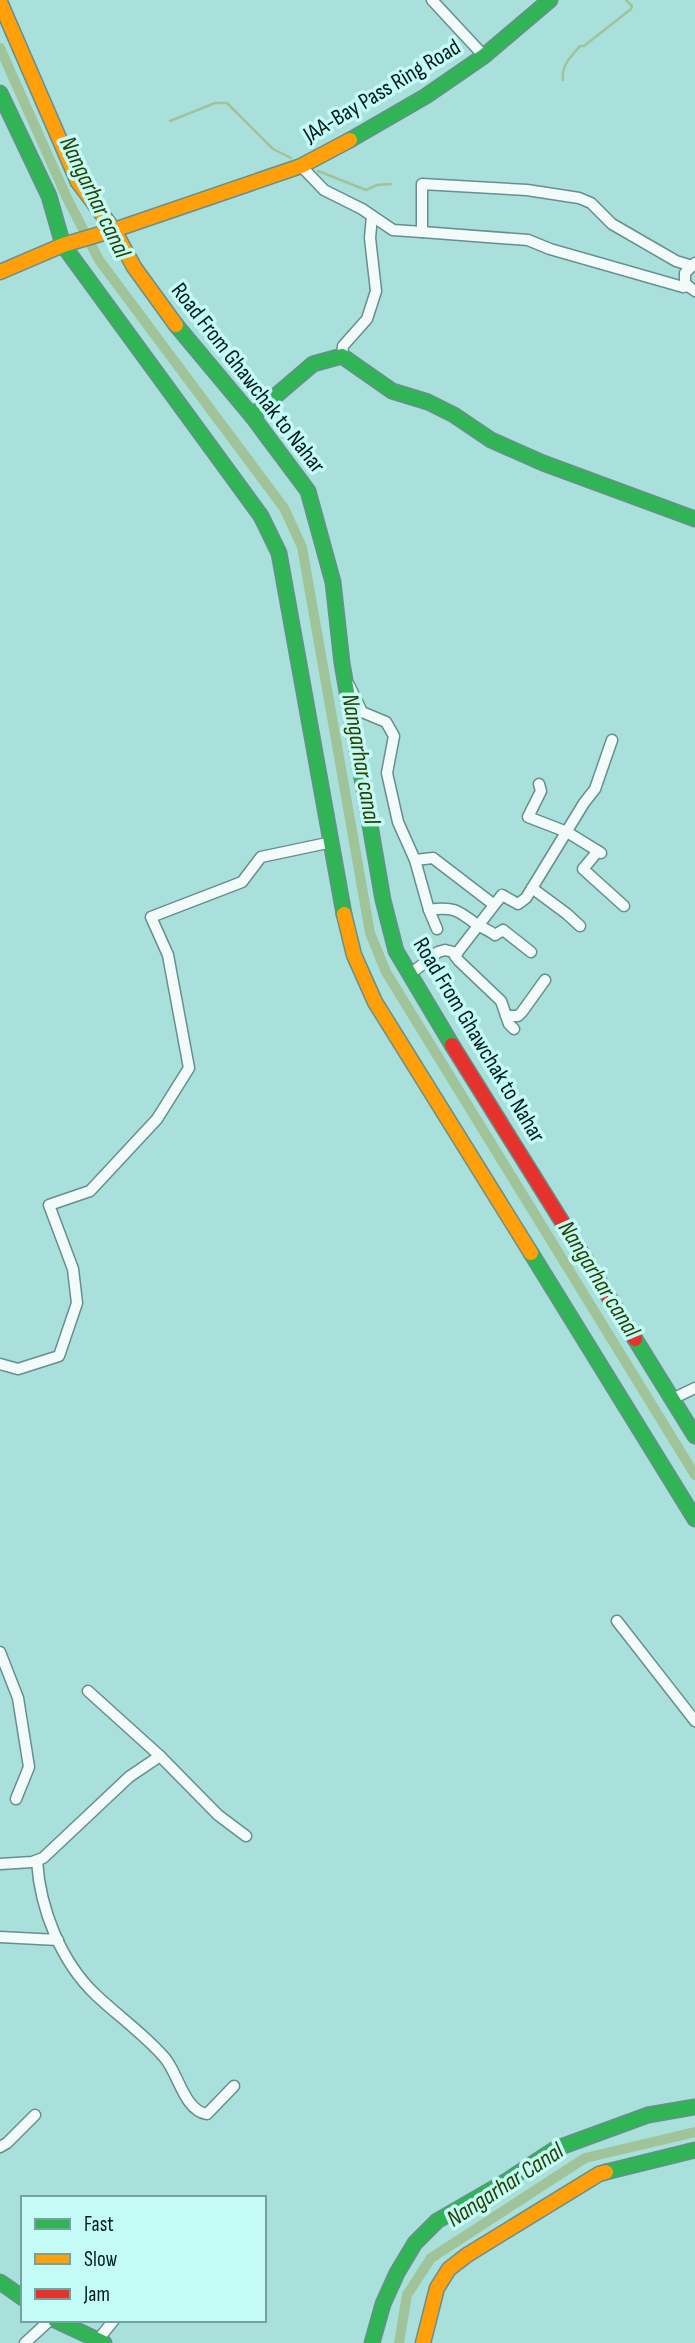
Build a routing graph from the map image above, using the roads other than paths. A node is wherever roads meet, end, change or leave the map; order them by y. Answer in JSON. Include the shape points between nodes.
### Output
{"nodes":[{"id":1,"x":432,"y":0,"type":"edge"},
{"id":2,"x":550,"y":0,"type":"edge"},
{"id":3,"x":0,"y":2,"type":"edge"},
{"id":4,"x":484,"y":56,"type":"junction"},
{"id":5,"x":0,"y":93,"type":"edge"},
{"id":6,"x":301,"y":166,"type":"junction"},
{"id":7,"x":372,"y":216,"type":"junction"},
{"id":8,"x":108,"y":232,"type":"junction"},
{"id":9,"x":422,"y":232,"type":"junction"},
{"id":10,"x":63,"y":245,"type":"junction"},
{"id":11,"x":694,"y":264,"type":"edge"},
{"id":12,"x":0,"y":272,"type":"edge"},
{"id":13,"x":691,"y":288,"type":"edge"},
{"id":14,"x":342,"y":356,"type":"junction"},
{"id":15,"x":252,"y":416,"type":"junction"},
{"id":16,"x":695,"y":519,"type":"edge"},
{"id":17,"x":345,"y":677,"type":"junction"},
{"id":18,"x":612,"y":740,"type":"dead end"},
{"id":19,"x":540,"y":784,"type":"dead end"},
{"id":20,"x":567,"y":832,"type":"junction"},
{"id":21,"x":332,"y":842,"type":"junction"},
{"id":22,"x":415,"y":860,"type":"junction"},
{"id":23,"x":532,"y":888,"type":"junction"},
{"id":24,"x":624,"y":906,"type":"dead end"},
{"id":25,"x":490,"y":909,"type":"junction"},
{"id":26,"x":429,"y":910,"type":"junction"},
{"id":27,"x":478,"y":926,"type":"junction"},
{"id":28,"x":580,"y":926,"type":"dead end"},
{"id":29,"x":437,"y":929,"type":"dead end"},
{"id":30,"x":503,"y":930,"type":"junction"},
{"id":31,"x":531,"y":952,"type":"dead end"},
{"id":32,"x":457,"y":953,"type":"junction"},
{"id":33,"x":409,"y":975,"type":"junction"},
{"id":34,"x":545,"y":980,"type":"dead end"},
{"id":35,"x":506,"y":1016,"type":"junction"},
{"id":36,"x":514,"y":1029,"type":"dead end"},
{"id":37,"x":0,"y":1364,"type":"edge"},
{"id":38,"x":695,"y":1388,"type":"edge"},
{"id":39,"x":672,"y":1399,"type":"junction"},
{"id":40,"x":695,"y":1436,"type":"edge"},
{"id":41,"x":695,"y":1519,"type":"edge"},
{"id":42,"x":617,"y":1621,"type":"dead end"},
{"id":43,"x":0,"y":1652,"type":"edge"},
{"id":44,"x":88,"y":1691,"type":"dead end"},
{"id":45,"x":695,"y":1721,"type":"edge"},
{"id":46,"x":160,"y":1756,"type":"junction"},
{"id":47,"x":16,"y":1799,"type":"dead end"},
{"id":48,"x":246,"y":1836,"type":"dead end"},
{"id":49,"x":37,"y":1861,"type":"junction"},
{"id":50,"x":0,"y":1864,"type":"edge"},
{"id":51,"x":0,"y":1937,"type":"edge"},
{"id":52,"x":58,"y":1940,"type":"junction"},
{"id":53,"x":234,"y":2086,"type":"dead end"},
{"id":54,"x":695,"y":2107,"type":"edge"},
{"id":55,"x":35,"y":2115,"type":"dead end"},
{"id":56,"x":0,"y":2147,"type":"edge"},
{"id":57,"x":695,"y":2150,"type":"edge"},
{"id":58,"x":0,"y":2282,"type":"edge"},
{"id":59,"x":21,"y":2297,"type":"edge"},
{"id":60,"x":50,"y":2322,"type":"edge"},
{"id":61,"x":56,"y":2322,"type":"edge"},
{"id":62,"x":113,"y":2322,"type":"edge"},
{"id":63,"x":100,"y":2342,"type":"edge"},
{"id":64,"x":25,"y":2343,"type":"edge"},
{"id":65,"x":372,"y":2343,"type":"edge"},
{"id":66,"x":423,"y":2343,"type":"edge"}],
"edges":[{"from":1,"to":4,"type":"street"},
{"from":2,"to":4,"type":"main road","name":"JAA-Bay Pass Ring Road"},
{"from":3,"to":8,"type":"main road","name":"Road From Ghawchak to Nahar","via":[[78,182]]},
{"from":4,"to":6,"type":"main road","name":"JAA-Bay Pass Ring Road","via":[[426,96]]},
{"from":5,"to":10,"type":"main road","via":[[48,196]]},
{"from":6,"to":7,"type":"street","via":[[324,190]]},
{"from":6,"to":8,"type":"main road","name":"JAA-Bay Pass Ring Road"},
{"from":7,"to":9,"type":"street","via":[[393,230]]},
{"from":7,"to":14,"type":"street","via":[[376,291],[366,319],[344,346]]},
{"from":8,"to":10,"type":"main road","name":"JAA-Bay Pass Ring Road"},
{"from":8,"to":15,"type":"main road","name":"Road From Ghawchak to Nahar","via":[[180,330]]},
{"from":9,"to":11,"type":"street","via":[[422,184],[527,190],[592,203],[612,224],[676,261]]},
{"from":9,"to":13,"type":"street","via":[[528,240]]},
{"from":10,"to":12,"type":"main road"},
{"from":10,"to":21,"type":"main road","via":[[261,516],[279,553]]},
{"from":11,"to":13,"type":"street","via":[[685,273],[685,284]]},
{"from":14,"to":15,"type":"main road","via":[[313,364]]},
{"from":14,"to":16,"type":"main road","via":[[392,391],[428,402],[491,440]]},
{"from":15,"to":17,"type":"main road","name":"Road From Ghawchak to Nahar","via":[[308,491],[333,582]]},
{"from":17,"to":22,"type":"street","via":[[362,712],[386,722],[394,736],[387,773],[398,822]]},
{"from":17,"to":33,"type":"main road","name":"Road From Ghawchak to Nahar","via":[[383,900],[396,951]]},
{"from":18,"to":20,"type":"street","via":[[594,789]]},
{"from":19,"to":20,"type":"street","via":[[528,817]]},
{"from":20,"to":23,"type":"street"},
{"from":20,"to":24,"type":"street","via":[[600,852],[583,869]]},
{"from":21,"to":37,"type":"street","via":[[261,858],[242,881],[151,918],[168,956],[189,1068],[157,1119],[90,1191],[49,1205],[73,1269],[77,1303],[59,1356],[18,1369]]},
{"from":21,"to":41,"type":"main road","via":[[354,955],[375,1002]]},
{"from":22,"to":25,"type":"street","via":[[433,858]]},
{"from":22,"to":26,"type":"street"},
{"from":23,"to":25,"type":"street","via":[[517,904],[502,895]]},
{"from":23,"to":28,"type":"street"},
{"from":25,"to":27,"type":"street"},
{"from":25,"to":30,"type":"street"},
{"from":26,"to":27,"type":"street","via":[[457,910]]},
{"from":26,"to":29,"type":"street"},
{"from":27,"to":30,"type":"street","via":[[495,935]]},
{"from":27,"to":32,"type":"street"},
{"from":30,"to":31,"type":"street"},
{"from":32,"to":33,"type":"street","via":[[438,951]]},
{"from":32,"to":35,"type":"street","via":[[459,961],[501,1001]]},
{"from":33,"to":39,"type":"main road","name":"Road From Ghawchak to Nahar"},
{"from":34,"to":35,"type":"street","via":[[523,1012]]},
{"from":35,"to":36,"type":"street"},
{"from":38,"to":39,"type":"street"},
{"from":39,"to":40,"type":"main road","name":"Road From Ghawchak to Nahar"},
{"from":42,"to":45,"type":"street"},
{"from":43,"to":47,"type":"street","via":[[18,1698],[29,1767]]},
{"from":44,"to":46,"type":"street"},
{"from":46,"to":48,"type":"street","via":[[218,1815]]},
{"from":46,"to":49,"type":"street","via":[[129,1777]]},
{"from":49,"to":50,"type":"street"},
{"from":49,"to":52,"type":"street","via":[[38,1884]]},
{"from":51,"to":52,"type":"street"},
{"from":52,"to":53,"type":"street","via":[[74,1971],[165,2058],[186,2098],[202,2113],[207,2114]]},
{"from":54,"to":65,"type":"main road","via":[[648,2115],[555,2149],[437,2221],[415,2243],[397,2273]]},
{"from":55,"to":56,"type":"street"},
{"from":57,"to":66,"type":"main road","via":[[599,2174],[467,2255],[449,2269],[437,2288]]},
{"from":58,"to":59,"type":"main road"},
{"from":60,"to":64,"type":"street"},
{"from":61,"to":63,"type":"main road"},
{"from":62,"to":63,"type":"street"}]}
